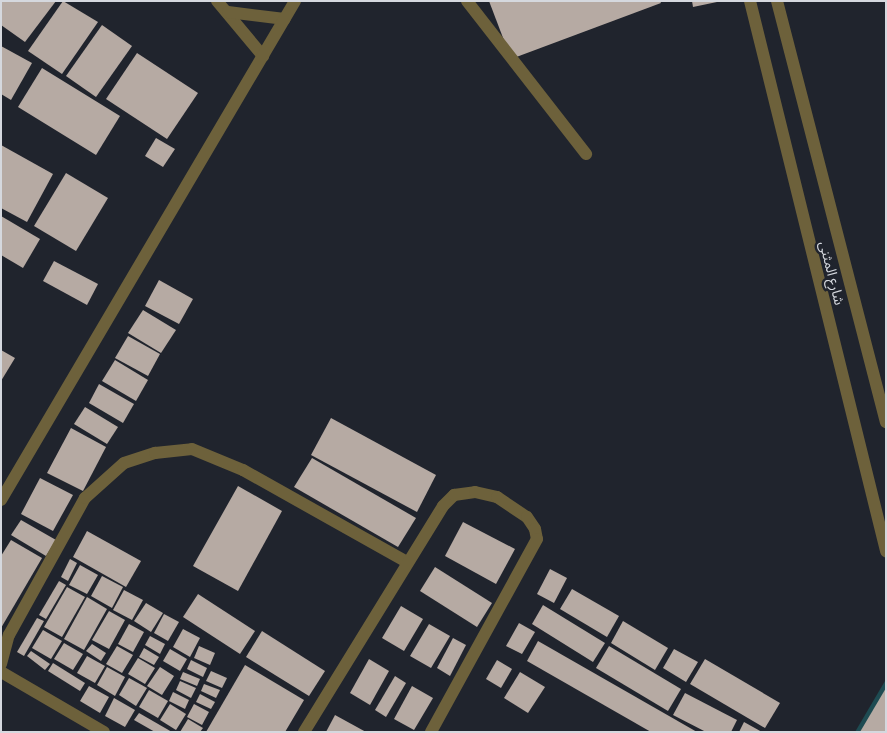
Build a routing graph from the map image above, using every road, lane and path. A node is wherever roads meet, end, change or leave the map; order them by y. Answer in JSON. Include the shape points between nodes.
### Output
{"nodes":[{"id":1,"x":217,"y":1,"type":"edge"},
{"id":2,"x":295,"y":1,"type":"edge"},
{"id":3,"x":467,"y":1,"type":"edge"},
{"id":4,"x":750,"y":1,"type":"edge"},
{"id":5,"x":778,"y":1,"type":"edge"},
{"id":6,"x":228,"y":12,"type":"junction"},
{"id":7,"x":285,"y":19,"type":"junction"},
{"id":8,"x":263,"y":56,"type":"junction"},
{"id":9,"x":586,"y":154,"type":"dead end"},
{"id":10,"x":886,"y":422,"type":"edge"},
{"id":11,"x":1,"y":500,"type":"edge"},
{"id":12,"x":886,"y":551,"type":"edge"},
{"id":13,"x":407,"y":562,"type":"junction"},
{"id":14,"x":1,"y":664,"type":"edge"},
{"id":15,"x":1,"y":672,"type":"edge"},
{"id":16,"x":104,"y":732,"type":"edge"},
{"id":17,"x":304,"y":732,"type":"edge"},
{"id":18,"x":431,"y":732,"type":"edge"}],
"edges":[{"from":1,"to":6,"type":"street"},
{"from":2,"to":7,"type":"street"},
{"from":3,"to":9,"type":"street"},
{"from":4,"to":12,"type":"street","name":"شارع المثنى"},
{"from":5,"to":10,"type":"street","name":"شارع المثنى"},
{"from":6,"to":7,"type":"street"},
{"from":6,"to":8,"type":"street"},
{"from":7,"to":8,"type":"street"},
{"from":8,"to":11,"type":"street"},
{"from":13,"to":14,"type":"street","via":[[243,470],[192,449],[155,453],[124,463],[85,498],[9,635]]},
{"from":13,"to":17,"type":"street"},
{"from":13,"to":18,"type":"street","via":[[443,506],[454,495],[475,492],[497,497],[515,507],[535,528],[537,539]]},
{"from":15,"to":16,"type":"street"}]}
